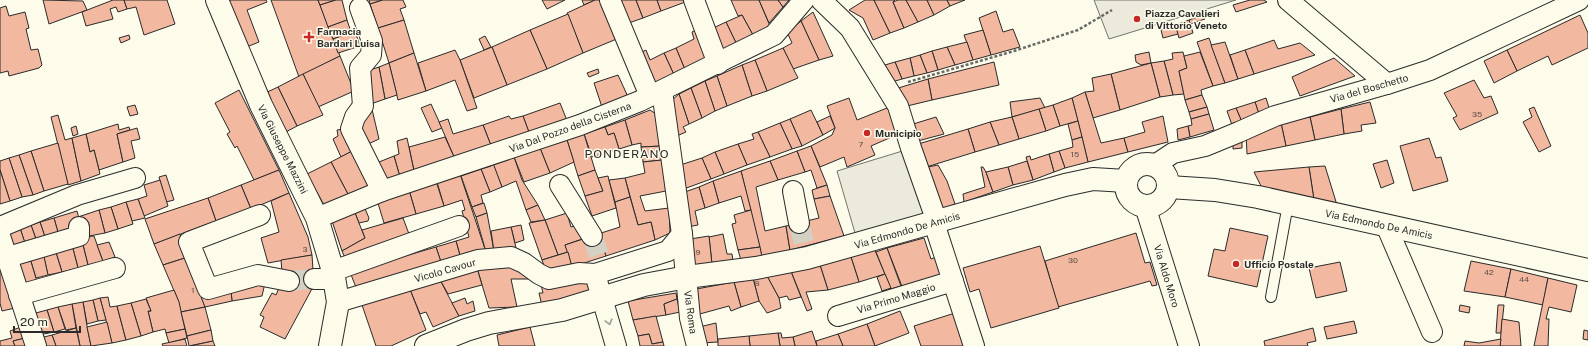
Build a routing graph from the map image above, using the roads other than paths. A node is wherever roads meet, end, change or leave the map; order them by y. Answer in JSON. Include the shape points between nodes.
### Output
{"nodes":[{"id":1,"x":217,"y":0,"type":"edge"},
{"id":2,"x":610,"y":0,"type":"edge"},
{"id":3,"x":694,"y":0,"type":"edge"},
{"id":4,"x":804,"y":0,"type":"edge"},
{"id":5,"x":821,"y":0,"type":"edge"},
{"id":6,"x":1288,"y":0,"type":"edge"},
{"id":7,"x":1578,"y":0,"type":"edge"},
{"id":8,"x":360,"y":8,"type":"dead end"},
{"id":9,"x":718,"y":64,"type":"junction"},
{"id":10,"x":1387,"y":84,"type":"junction"},
{"id":11,"x":656,"y":94,"type":"junction"},
{"id":12,"x":1155,"y":164,"type":"junction"},
{"id":13,"x":135,"y":178,"type":"dead end"},
{"id":14,"x":1126,"y":181,"type":"junction"},
{"id":15,"x":560,"y":185,"type":"dead end"},
{"id":16,"x":1168,"y":186,"type":"junction"},
{"id":17,"x":382,"y":190,"type":"junction"},
{"id":18,"x":793,"y":190,"type":"dead end"},
{"id":19,"x":77,"y":195,"type":"junction"},
{"id":20,"x":1288,"y":204,"type":"junction"},
{"id":21,"x":1145,"y":206,"type":"junction"},
{"id":22,"x":260,"y":215,"type":"dead end"},
{"id":23,"x":317,"y":218,"type":"junction"},
{"id":24,"x":799,"y":223,"type":"tunnel mouth"},
{"id":25,"x":935,"y":223,"type":"junction"},
{"id":26,"x":1386,"y":225,"type":"junction"},
{"id":27,"x":459,"y":226,"type":"dead end"},
{"id":28,"x":0,"y":227,"type":"edge"},
{"id":29,"x":682,"y":234,"type":"junction"},
{"id":30,"x":0,"y":236,"type":"edge"},
{"id":31,"x":592,"y":236,"type":"tunnel mouth"},
{"id":32,"x":8,"y":258,"type":"junction"},
{"id":33,"x":597,"y":266,"type":"junction"},
{"id":34,"x":115,"y":268,"type":"dead end"},
{"id":35,"x":1588,"y":270,"type":"edge"},
{"id":36,"x":327,"y":277,"type":"junction"},
{"id":37,"x":687,"y":277,"type":"junction"},
{"id":38,"x":289,"y":280,"type":"tunnel mouth"},
{"id":39,"x":953,"y":280,"type":"junction"},
{"id":40,"x":19,"y":295,"type":"junction"},
{"id":41,"x":1271,"y":297,"type":"dead end"},
{"id":42,"x":603,"y":299,"type":"junction"},
{"id":43,"x":338,"y":302,"type":"junction"},
{"id":44,"x":838,"y":316,"type":"dead end"},
{"id":45,"x":1432,"y":332,"type":"dead end"},
{"id":46,"x":36,"y":346,"type":"edge"},
{"id":47,"x":330,"y":346,"type":"edge"},
{"id":48,"x":426,"y":346,"type":"edge"},
{"id":49,"x":616,"y":346,"type":"edge"},
{"id":50,"x":697,"y":346,"type":"edge"},
{"id":51,"x":974,"y":346,"type":"edge"},
{"id":52,"x":1189,"y":346,"type":"edge"}],
"edges":[{"from":1,"to":23,"type":"street","name":"Via Giuseppe Mazzini","via":[[261,105]]},
{"from":2,"to":11,"type":"street","name":"Via Roma"},
{"from":3,"to":9,"type":"street"},
{"from":4,"to":9,"type":"street","name":"Via Dal Pozzo della Cisterna","via":[[774,35]]},
{"from":5,"to":25,"type":"street","via":[[850,28],[888,87],[904,120]]},
{"from":6,"to":10,"type":"street"},
{"from":7,"to":10,"type":"street","name":"Via del Boschetto","via":[[1437,67]]},
{"from":8,"to":17,"type":"street","via":[[372,41],[371,55],[360,68],[363,106],[355,117],[351,129]]},
{"from":9,"to":11,"type":"street","name":"Via Dal Pozzo della Cisterna"},
{"from":10,"to":12,"type":"street","name":"Via del Boschetto","via":[[1275,116],[1204,146],[1173,153]]},
{"from":11,"to":17,"type":"street","name":"Via Dal Pozzo della Cisterna","via":[[580,125]]},
{"from":11,"to":29,"type":"street","name":"Via Roma"},
{"from":12,"to":14,"type":"street","via":[[1140,164],[1133,168]]},
{"from":12,"to":16,"type":"street","via":[[1165,173]]},
{"from":13,"to":19,"type":"street"},
{"from":14,"to":21,"type":"street","via":[[1126,188],[1132,200]]},
{"from":14,"to":25,"type":"street","name":"Via Edmondo De Amicis","via":[[1093,179],[1065,185]]},
{"from":15,"to":31,"type":"street"},
{"from":16,"to":20,"type":"street","name":"Via Edmondo De Amicis","via":[[1215,190]]},
{"from":16,"to":21,"type":"street","via":[[1161,201]]},
{"from":17,"to":23,"type":"street","name":"Via Dal Pozzo della Cisterna"},
{"from":18,"to":24,"type":"street"},
{"from":19,"to":28,"type":"street"},
{"from":19,"to":32,"type":"street","via":[[79,236]]},
{"from":20,"to":26,"type":"street","name":"Via Edmondo De Amicis"},
{"from":20,"to":41,"type":"lane"},
{"from":21,"to":52,"type":"street","name":"Via Aldo Moro"},
{"from":22,"to":38,"type":"street","via":[[189,242],[208,289],[258,275]]},
{"from":23,"to":36,"type":"street","name":"Via Giuseppe Mazzini"},
{"from":25,"to":37,"type":"street","name":"Via Edmondo De Amicis","via":[[806,253],[756,268]]},
{"from":25,"to":39,"type":"street"},
{"from":26,"to":35,"type":"street","name":"Via Edmondo De Amicis"},
{"from":26,"to":45,"type":"street"},
{"from":27,"to":36,"type":"street"},
{"from":29,"to":33,"type":"street","name":"Vicolo Cavour","via":[[668,250]]},
{"from":29,"to":37,"type":"street","name":"Via Roma"},
{"from":30,"to":32,"type":"street"},
{"from":32,"to":40,"type":"street"},
{"from":33,"to":42,"type":"street"},
{"from":33,"to":43,"type":"street","name":"Vicolo Cavour","via":[[579,273],[549,279],[511,258],[478,260]]},
{"from":34,"to":40,"type":"street"},
{"from":36,"to":43,"type":"street","name":"Via Giuseppe Mazzini"},
{"from":37,"to":42,"type":"street","name":"Via Edmondo De Amicis","via":[[644,285]]},
{"from":37,"to":50,"type":"street","name":"Via Roma","via":[[690,318]]},
{"from":39,"to":44,"type":"street","name":"Via Primo Maggio"},
{"from":39,"to":51,"type":"street"},
{"from":40,"to":46,"type":"street"},
{"from":42,"to":48,"type":"street","name":"Via Edmondo De Amicis","via":[[481,326]]},
{"from":42,"to":49,"type":"street","one_way":true},
{"from":43,"to":47,"type":"street","name":"Via Giuseppe Mazzini"}]}
